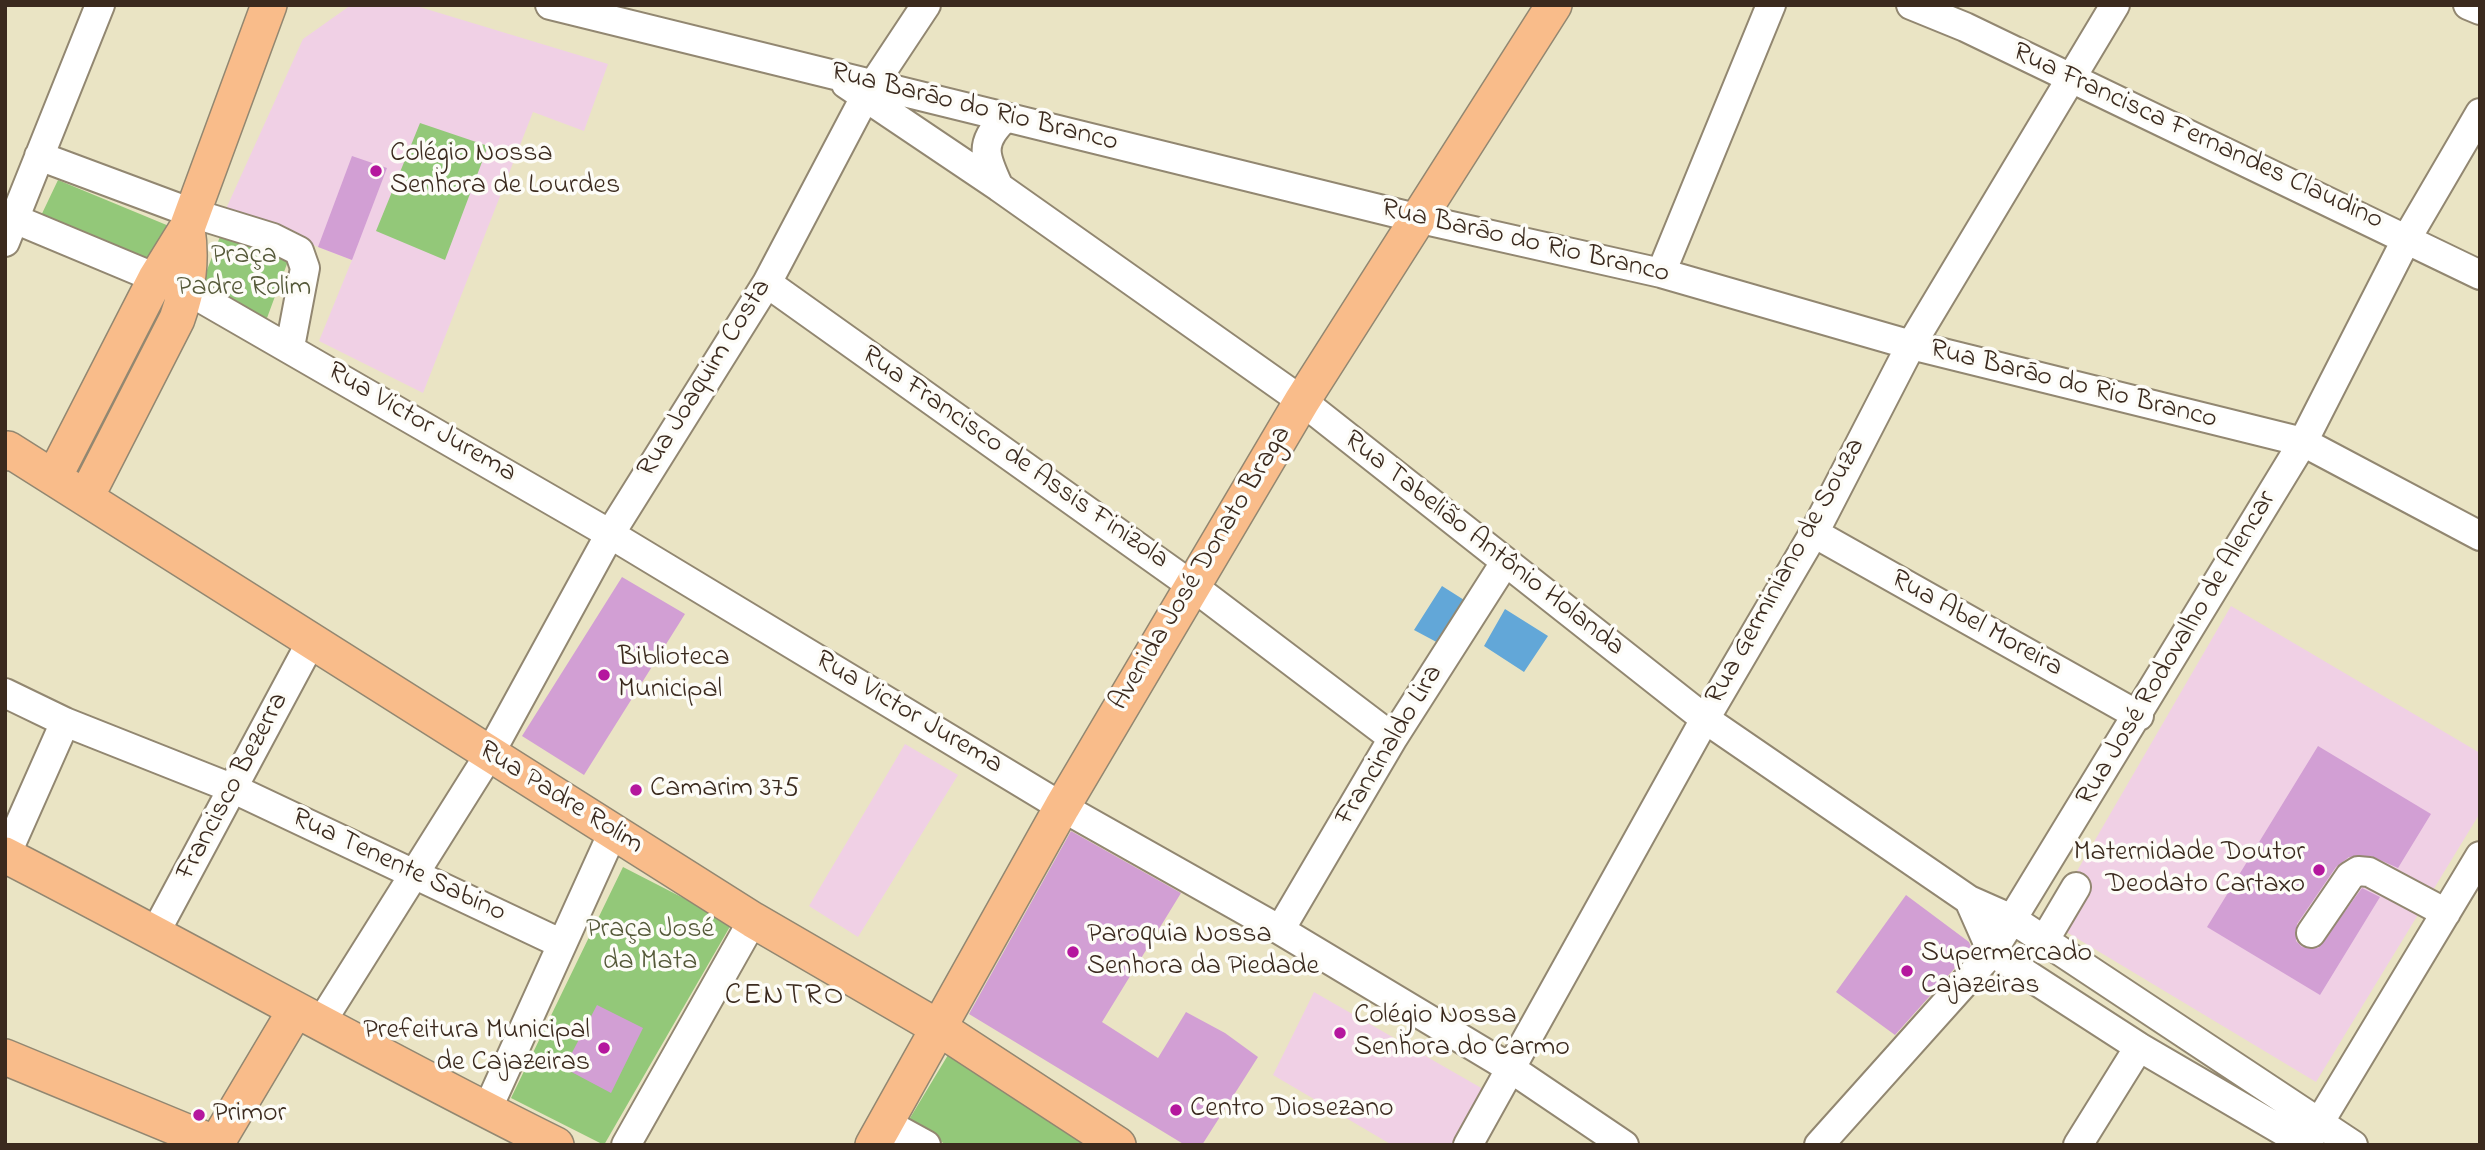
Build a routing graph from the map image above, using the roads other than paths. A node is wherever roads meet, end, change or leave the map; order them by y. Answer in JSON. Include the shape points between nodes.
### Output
{"nodes":[{"id":1,"x":100,"y":5,"type":"edge"},
{"id":2,"x":550,"y":5,"type":"edge"},
{"id":3,"x":926,"y":5,"type":"edge"},
{"id":4,"x":1554,"y":5,"type":"edge"},
{"id":5,"x":1771,"y":5,"type":"edge"},
{"id":6,"x":1911,"y":5,"type":"edge"},
{"id":7,"x":2115,"y":5,"type":"edge"},
{"id":8,"x":2468,"y":5,"type":"edge"},
{"id":9,"x":2480,"y":10,"type":"edge"},
{"id":10,"x":271,"y":11,"type":"edge"},
{"id":11,"x":2072,"y":79,"type":"junction"},
{"id":12,"x":869,"y":91,"type":"junction"},
{"id":13,"x":2480,"y":113,"type":"edge"},
{"id":14,"x":997,"y":127,"type":"junction"},
{"id":15,"x":933,"y":144,"type":"junction"},
{"id":16,"x":39,"y":156,"type":"junction"},
{"id":17,"x":999,"y":187,"type":"junction"},
{"id":18,"x":1416,"y":218,"type":"junction"},
{"id":19,"x":190,"y":221,"type":"junction"},
{"id":20,"x":8,"y":225,"type":"edge"},
{"id":21,"x":2407,"y":238,"type":"junction"},
{"id":22,"x":1661,"y":273,"type":"junction"},
{"id":23,"x":2480,"y":275,"type":"edge"},
{"id":24,"x":767,"y":283,"type":"junction"},
{"id":25,"x":171,"y":284,"type":"junction"},
{"id":26,"x":1911,"y":345,"type":"junction"},
{"id":27,"x":290,"y":348,"type":"junction"},
{"id":28,"x":1302,"y":401,"type":"junction"},
{"id":29,"x":2303,"y":442,"type":"junction"},
{"id":30,"x":6,"y":450,"type":"edge"},
{"id":31,"x":54,"y":477,"type":"junction"},
{"id":32,"x":86,"y":497,"type":"junction"},
{"id":33,"x":1814,"y":533,"type":"junction"},
{"id":34,"x":610,"y":534,"type":"junction"},
{"id":35,"x":2480,"y":536,"type":"edge"},
{"id":36,"x":1504,"y":564,"type":"junction"},
{"id":37,"x":1191,"y":585,"type":"junction"},
{"id":38,"x":311,"y":642,"type":"junction"},
{"id":39,"x":5,"y":693,"type":"edge"},
{"id":40,"x":2138,"y":716,"type":"junction"},
{"id":41,"x":1705,"y":719,"type":"junction"},
{"id":42,"x":65,"y":722,"type":"junction"},
{"id":43,"x":1394,"y":738,"type":"junction"},
{"id":44,"x":489,"y":755,"type":"junction"},
{"id":45,"x":234,"y":789,"type":"junction"},
{"id":46,"x":1062,"y":807,"type":"junction"},
{"id":47,"x":613,"y":832,"type":"junction"},
{"id":48,"x":5,"y":855,"type":"edge"},
{"id":49,"x":2480,"y":856,"type":"edge"},
{"id":50,"x":414,"y":874,"type":"junction"},
{"id":51,"x":2076,"y":887,"type":"dead end"},
{"id":52,"x":1969,"y":900,"type":"junction"},
{"id":53,"x":2446,"y":913,"type":"junction"},
{"id":54,"x":2012,"y":919,"type":"junction"},
{"id":55,"x":753,"y":920,"type":"junction"},
{"id":56,"x":1280,"y":930,"type":"junction"},
{"id":57,"x":155,"y":933,"type":"junction"},
{"id":58,"x":2311,"y":933,"type":"dead end"},
{"id":59,"x":2043,"y":940,"type":"junction"},
{"id":60,"x":562,"y":944,"type":"junction"},
{"id":61,"x":1992,"y":952,"type":"junction"},
{"id":62,"x":308,"y":1018,"type":"junction"},
{"id":63,"x":939,"y":1028,"type":"junction"},
{"id":64,"x":2201,"y":1046,"type":"junction"},
{"id":65,"x":2139,"y":1047,"type":"junction"},
{"id":66,"x":5,"y":1057,"type":"edge"},
{"id":67,"x":1510,"y":1068,"type":"junction"},
{"id":68,"x":2186,"y":1074,"type":"junction"},
{"id":69,"x":487,"y":1110,"type":"junction"},
{"id":70,"x":158,"y":1132,"type":"edge"},
{"id":71,"x":878,"y":1133,"type":"edge"},
{"id":72,"x":2310,"y":1140,"type":"edge"},
{"id":73,"x":216,"y":1144,"type":"edge"},
{"id":74,"x":556,"y":1145,"type":"edge"},
{"id":75,"x":626,"y":1145,"type":"edge"},
{"id":76,"x":926,"y":1145,"type":"edge"},
{"id":77,"x":1118,"y":1145,"type":"edge"},
{"id":78,"x":1468,"y":1145,"type":"edge"},
{"id":79,"x":1624,"y":1145,"type":"edge"},
{"id":80,"x":1819,"y":1145,"type":"edge"},
{"id":81,"x":2078,"y":1145,"type":"edge"},
{"id":82,"x":2353,"y":1145,"type":"edge"}],
"edges":[{"from":1,"to":16,"type":"street"},
{"from":2,"to":12,"type":"street","name":"Rua Barāo do Rio Branco","via":[[832,74]]},
{"from":3,"to":12,"type":"street","name":"Rua Joaquim Costa"},
{"from":4,"to":18,"type":"main road","name":"Avenida José Donato Braga"},
{"from":5,"to":22,"type":"street"},
{"from":6,"to":11,"type":"street","name":"Rua Francisca Fernandes Claudino"},
{"from":7,"to":11,"type":"street","name":"Rua Germiniano de Souza"},
{"from":8,"to":9,"type":"street"},
{"from":10,"to":19,"type":"main road"},
{"from":11,"to":21,"type":"street","name":"Rua Francisca Fernandes Claudino"},
{"from":11,"to":26,"type":"street","name":"Rua Germiniano de Souza"},
{"from":12,"to":14,"type":"street","name":"Rua Barāo do Rio Branco"},
{"from":12,"to":15,"type":"street","name":"Rua Tabelião Antônio Holanda"},
{"from":12,"to":24,"type":"street","name":"Rua Joaquim Costa"},
{"from":13,"to":21,"type":"street","name":"Rua José Rodovalho de Alencar"},
{"from":14,"to":15,"type":"street"},
{"from":14,"to":17,"type":"street","via":[[988,164]]},
{"from":14,"to":18,"type":"street","name":"Rua Barāo do Rio Branco"},
{"from":15,"to":17,"type":"street","name":"Rua Tabelião Antônio Holanda"},
{"from":16,"to":19,"type":"street"},
{"from":16,"to":20,"type":"street"},
{"from":17,"to":28,"type":"street","name":"Rua Tabelião Antônio Holanda"},
{"from":18,"to":22,"type":"street","name":"Rua Barāo do Rio Branco"},
{"from":18,"to":28,"type":"main road","name":"Avenida José Donato Braga"},
{"from":19,"to":25,"type":"main road"},
{"from":19,"to":27,"type":"street","via":[[273,238],[299,251],[305,268]]},
{"from":20,"to":25,"type":"street","name":"Rua Victor Jurema"},
{"from":21,"to":23,"type":"street","name":"Rua Francisca Fernandes Claudino"},
{"from":21,"to":29,"type":"street","name":"Rua José Rodovalho de Alencar"},
{"from":22,"to":26,"type":"street","name":"Rua Barāo do Rio Branco"},
{"from":24,"to":34,"type":"street","name":"Rua Joaquim Costa"},
{"from":24,"to":37,"type":"street","name":"Rua Francisco de Assis Finizola"},
{"from":25,"to":27,"type":"street","name":"Rua Victor Jurema"},
{"from":25,"to":31,"type":"main road"},
{"from":25,"to":32,"type":"main road","via":[[177,319]]},
{"from":26,"to":29,"type":"street","name":"Rua Barāo do Rio Branco"},
{"from":26,"to":33,"type":"street","name":"Rua Germiniano de Souza"},
{"from":27,"to":34,"type":"street","name":"Rua Victor Jurema"},
{"from":28,"to":36,"type":"street","name":"Rua Tabelião Antônio Holanda"},
{"from":28,"to":37,"type":"main road","name":"Avenida José Donato Braga"},
{"from":29,"to":35,"type":"street","name":"Rua Barāo do Rio Branco"},
{"from":29,"to":40,"type":"street","name":"Rua José Rodovalho de Alencar"},
{"from":30,"to":31,"type":"main road","name":"Rua Padre Rolim"},
{"from":31,"to":32,"type":"main road","name":"Rua Padre Rolim"},
{"from":32,"to":38,"type":"main road","name":"Rua Padre Rolim"},
{"from":33,"to":40,"type":"street","name":"Rua Abel Moreira"},
{"from":33,"to":41,"type":"street","name":"Rua Germiniano de Souza"},
{"from":34,"to":44,"type":"street","name":"Rua Joaquim Costa"},
{"from":34,"to":46,"type":"street","name":"Rua Victor Jurema"},
{"from":36,"to":41,"type":"street","name":"Rua Tabelião Antônio Holanda"},
{"from":36,"to":43,"type":"street","name":"Francinaldo Lira"},
{"from":37,"to":43,"type":"street","name":"Rua Francisco de Assis Finizola"},
{"from":37,"to":46,"type":"main road","name":"Avenida José Donato Braga"},
{"from":38,"to":44,"type":"main road","name":"Rua Padre Rolim"},
{"from":38,"to":45,"type":"street","name":"Francisco Bezerra"},
{"from":39,"to":42,"type":"street","name":"Rua Tenente Sabino"},
{"from":40,"to":54,"type":"street","name":"Rua José Rodovalho de Alencar"},
{"from":41,"to":52,"type":"street","name":"Rua Tabelião Antônio Holanda"},
{"from":41,"to":67,"type":"street","name":"Rua Germiniano de Souza"},
{"from":42,"to":45,"type":"street","name":"Rua Tenente Sabino"},
{"from":42,"to":48,"type":"street"},
{"from":43,"to":56,"type":"street","name":"Francinaldo Lira"},
{"from":44,"to":47,"type":"main road","name":"Rua Padre Rolim"},
{"from":44,"to":50,"type":"street","name":"Rua Joaquim Costa"},
{"from":45,"to":50,"type":"street","name":"Rua Tenente Sabino"},
{"from":45,"to":57,"type":"street","name":"Francisco Bezerra"},
{"from":46,"to":56,"type":"street","name":"Rua Victor Jurema"},
{"from":46,"to":63,"type":"main road","name":"Avenida José Donato Braga"},
{"from":47,"to":55,"type":"main road","name":"Rua Padre Rolim"},
{"from":47,"to":60,"type":"street"},
{"from":48,"to":57,"type":"main road"},
{"from":49,"to":53,"type":"street"},
{"from":50,"to":60,"type":"street","name":"Rua Tenente Sabino"},
{"from":50,"to":62,"type":"street","name":"Rua Joaquim Costa"},
{"from":51,"to":59,"type":"street"},
{"from":52,"to":54,"type":"street","name":"Rua Tabelião Antônio Holanda"},
{"from":52,"to":61,"type":"street"},
{"from":53,"to":58,"type":"street","via":[[2369,872],[2358,871]]},
{"from":53,"to":72,"type":"street"},
{"from":54,"to":59,"type":"street","name":"Rua Tabelião Antônio Holanda"},
{"from":54,"to":61,"type":"street","name":"Rua José Rodovalho de Alencar"},
{"from":55,"to":63,"type":"main road","name":"Rua Padre Rolim"},
{"from":55,"to":75,"type":"street"},
{"from":56,"to":67,"type":"street","name":"Rua Victor Jurema"},
{"from":57,"to":62,"type":"main road"},
{"from":59,"to":64,"type":"street","name":"Rua Tabelião Antônio Holanda"},
{"from":60,"to":69,"type":"street"},
{"from":61,"to":65,"type":"street"},
{"from":61,"to":80,"type":"street","name":"Rua José Rodovalho de Alencar"},
{"from":62,"to":69,"type":"main road"},
{"from":62,"to":73,"type":"main road"},
{"from":63,"to":71,"type":"main road","name":"Avenida José Donato Braga"},
{"from":63,"to":77,"type":"main road","name":"Rua Padre Rolim"},
{"from":64,"to":68,"type":"street"},
{"from":64,"to":72,"type":"street","name":"Rua Tabelião Antônio Holanda"},
{"from":65,"to":68,"type":"street"},
{"from":65,"to":81,"type":"street"},
{"from":66,"to":70,"type":"main road"},
{"from":67,"to":78,"type":"street","name":"Rua Germiniano de Souza"},
{"from":67,"to":79,"type":"street","name":"Rua Victor Jurema"},
{"from":68,"to":72,"type":"street"},
{"from":69,"to":74,"type":"main road"},
{"from":70,"to":73,"type":"main road"},
{"from":71,"to":76,"type":"street"},
{"from":72,"to":82,"type":"street"}]}
